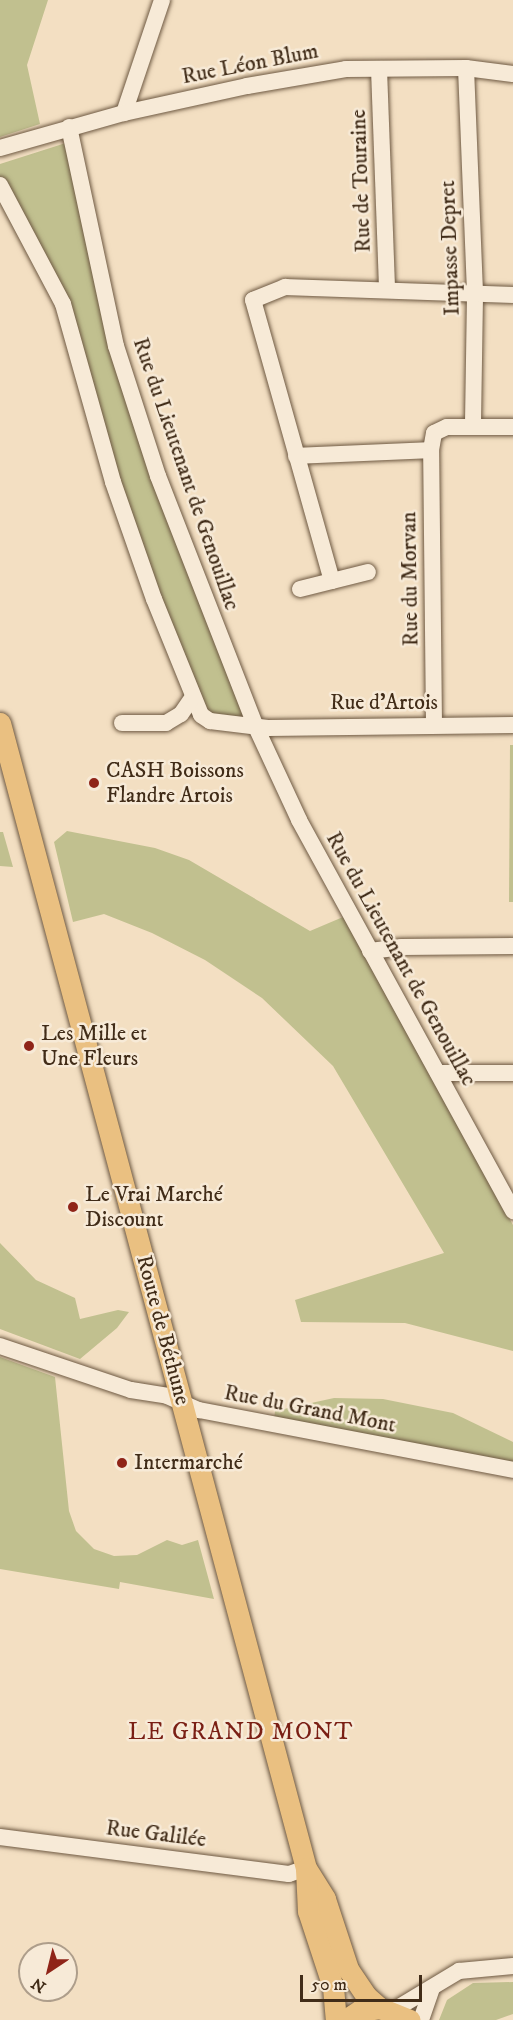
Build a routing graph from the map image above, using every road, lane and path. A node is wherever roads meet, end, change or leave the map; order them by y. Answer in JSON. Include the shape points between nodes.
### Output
{"nodes":[{"id":1,"x":162,"y":0,"type":"edge"},
{"id":2,"x":466,"y":68,"type":"junction"},
{"id":3,"x":379,"y":69,"type":"junction"},
{"id":4,"x":513,"y":74,"type":"edge"},
{"id":5,"x":124,"y":113,"type":"junction"},
{"id":6,"x":69,"y":127,"type":"junction"},
{"id":7,"x":0,"y":148,"type":"edge"},
{"id":8,"x":0,"y":185,"type":"edge"},
{"id":9,"x":387,"y":290,"type":"junction"},
{"id":10,"x":513,"y":295,"type":"edge"},
{"id":11,"x":475,"y":296,"type":"junction"},
{"id":12,"x":473,"y":427,"type":"junction"},
{"id":13,"x":513,"y":427,"type":"edge"},
{"id":14,"x":430,"y":450,"type":"junction"},
{"id":15,"x":296,"y":456,"type":"junction"},
{"id":16,"x":368,"y":572,"type":"dead end"},
{"id":17,"x":332,"y":581,"type":"junction"},
{"id":18,"x":300,"y":589,"type":"dead end"},
{"id":19,"x":192,"y":698,"type":"junction"},
{"id":20,"x":0,"y":723,"type":"edge"},
{"id":21,"x":122,"y":723,"type":"dead end"},
{"id":22,"x":255,"y":725,"type":"junction"},
{"id":23,"x":434,"y":725,"type":"junction"},
{"id":24,"x":513,"y":725,"type":"edge"},
{"id":25,"x":513,"y":946,"type":"edge"},
{"id":26,"x":370,"y":951,"type":"junction"},
{"id":27,"x":438,"y":1073,"type":"junction"},
{"id":28,"x":513,"y":1073,"type":"edge"},
{"id":29,"x":513,"y":1211,"type":"edge"},
{"id":30,"x":0,"y":1346,"type":"edge"},
{"id":31,"x":183,"y":1403,"type":"junction"},
{"id":32,"x":513,"y":1470,"type":"edge"},
{"id":33,"x":0,"y":1837,"type":"edge"},
{"id":34,"x":306,"y":1868,"type":"junction"},
{"id":35,"x":513,"y":1966,"type":"edge"},
{"id":36,"x":432,"y":1988,"type":"junction"},
{"id":37,"x":394,"y":2013,"type":"edge"},
{"id":38,"x":336,"y":2020,"type":"edge"},
{"id":39,"x":345,"y":2020,"type":"edge"},
{"id":40,"x":421,"y":2020,"type":"edge"}],
"edges":[{"from":1,"to":5,"type":"street"},
{"from":2,"to":3,"type":"street","name":"Rue Léon Blum"},
{"from":2,"to":4,"type":"street","name":"Rue Léon Blum"},
{"from":2,"to":11,"type":"street","name":"Impasse Depret"},
{"from":3,"to":5,"type":"street","name":"Rue Léon Blum","via":[[346,69],[255,84]]},
{"from":3,"to":9,"type":"street","name":"Rue de Touraine"},
{"from":5,"to":6,"type":"street","name":"Rue Léon Blum"},
{"from":6,"to":7,"type":"street","name":"Rue Léon Blum"},
{"from":6,"to":22,"type":"street","name":"Rue du Lieutenant de Genouillac","via":[[116,346],[158,476]]},
{"from":8,"to":19,"type":"street","via":[[63,304],[113,482]]},
{"from":9,"to":11,"type":"street"},
{"from":9,"to":15,"type":"street","via":[[285,287],[253,300]]},
{"from":10,"to":11,"type":"street"},
{"from":11,"to":12,"type":"street","name":"Impasse Depret"},
{"from":12,"to":13,"type":"street"},
{"from":12,"to":14,"type":"street","name":"Rue du Morvan","via":[[447,427],[435,433]]},
{"from":14,"to":15,"type":"street"},
{"from":14,"to":23,"type":"street","name":"Rue du Morvan"},
{"from":15,"to":17,"type":"street"},
{"from":16,"to":17,"type":"street"},
{"from":17,"to":18,"type":"street"},
{"from":19,"to":21,"type":"street","via":[[181,714],[166,723]]},
{"from":19,"to":22,"type":"street","via":[[210,722]]},
{"from":20,"to":31,"type":"main road","name":"Route de Béthune"},
{"from":22,"to":23,"type":"street","name":"Rue d'Artois"},
{"from":22,"to":26,"type":"street","name":"Rue du Lieutenant de Genouillac","via":[[299,820]]},
{"from":23,"to":24,"type":"street","name":"Rue d'Artois"},
{"from":25,"to":26,"type":"street"},
{"from":26,"to":27,"type":"street","name":"Rue du Lieutenant de Genouillac"},
{"from":27,"to":28,"type":"street"},
{"from":27,"to":29,"type":"street","name":"Rue du Lieutenant de Genouillac"},
{"from":30,"to":31,"type":"street","name":"Rue du Grand Mont"},
{"from":31,"to":32,"type":"street","name":"Rue du Grand Mont","via":[[199,1410]]},
{"from":31,"to":34,"type":"main road","name":"Route de Béthune"},
{"from":33,"to":34,"type":"street","name":"Rue Galilée","via":[[289,1874]]},
{"from":34,"to":37,"type":"main road","name":"Route de Béthune","via":[[325,1899],[348,1969],[366,1996]]},
{"from":34,"to":38,"type":"main road","name":"Route de Béthune","via":[[308,1911],[333,1987]]},
{"from":35,"to":36,"type":"street","via":[[459,1971]]},
{"from":36,"to":37,"type":"street"},
{"from":36,"to":40,"type":"street"},
{"from":37,"to":39,"type":"main road","via":[[359,2011]]}]}
